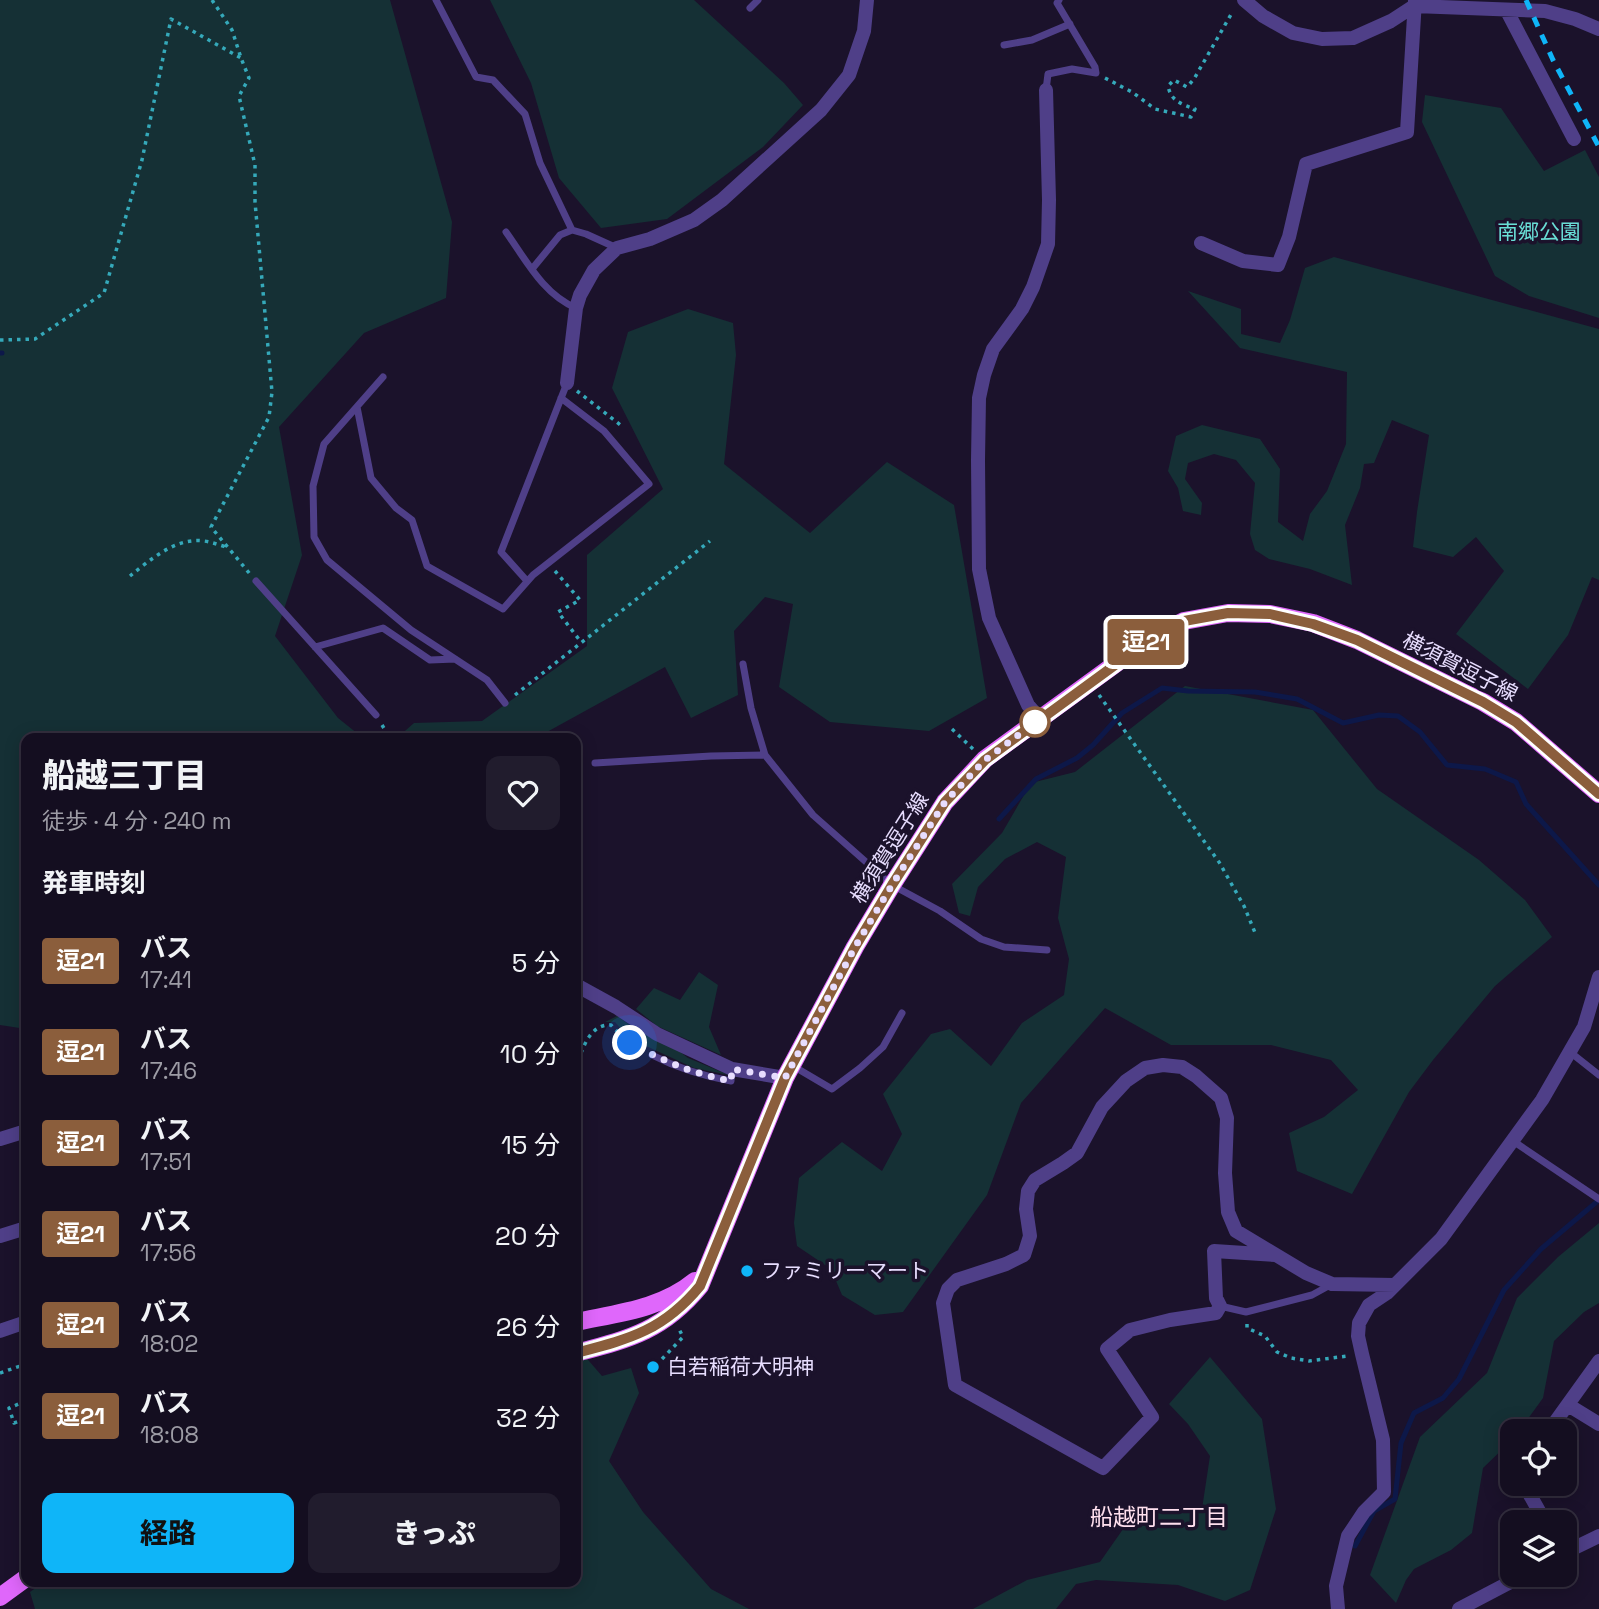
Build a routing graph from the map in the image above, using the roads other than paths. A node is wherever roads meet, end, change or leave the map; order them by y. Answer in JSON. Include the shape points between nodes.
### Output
{"nodes":[{"id":1,"x":436,"y":0,"type":"edge"},
{"id":2,"x":758,"y":0,"type":"edge"},
{"id":3,"x":1059,"y":0,"type":"edge"},
{"id":4,"x":1244,"y":0,"type":"edge"},
{"id":5,"x":866,"y":1,"type":"edge"},
{"id":6,"x":1414,"y":3,"type":"edge"},
{"id":7,"x":750,"y":8,"type":"dead end"},
{"id":8,"x":1507,"y":11,"type":"junction"},
{"id":9,"x":1070,"y":24,"type":"junction"},
{"id":10,"x":1599,"y":29,"type":"edge"},
{"id":11,"x":1004,"y":45,"type":"dead end"},
{"id":12,"x":1046,"y":90,"type":"joint"},
{"id":13,"x":1574,"y":139,"type":"dead end"},
{"id":14,"x":572,"y":230,"type":"junction"},
{"id":15,"x":506,"y":232,"type":"dead end"},
{"id":16,"x":1201,"y":243,"type":"dead end"},
{"id":17,"x":617,"y":248,"type":"junction"},
{"id":18,"x":532,"y":269,"type":"junction"},
{"id":19,"x":576,"y":308,"type":"junction"},
{"id":20,"x":383,"y":377,"type":"dead end"},
{"id":21,"x":567,"y":383,"type":"joint"},
{"id":22,"x":561,"y":398,"type":"junction"},
{"id":23,"x":357,"y":407,"type":"junction"},
{"id":24,"x":256,"y":581,"type":"road end"},
{"id":25,"x":527,"y":582,"type":"junction"},
{"id":26,"x":314,"y":647,"type":"junction"},
{"id":27,"x":456,"y":659,"type":"junction"},
{"id":28,"x":743,"y":664,"type":"dead end"},
{"id":29,"x":505,"y":703,"type":"road end"},
{"id":30,"x":376,"y":715,"type":"dead end"},
{"id":31,"x":1040,"y":719,"type":"junction"},
{"id":32,"x":765,"y":755,"type":"junction"},
{"id":33,"x":596,"y":763,"type":"dead end"},
{"id":34,"x":1599,"y":794,"type":"edge"},
{"id":35,"x":892,"y":885,"type":"junction"},
{"id":36,"x":1046,"y":950,"type":"dead end"},
{"id":37,"x":1599,"y":977,"type":"edge"},
{"id":38,"x":581,"y":988,"type":"edge"},
{"id":39,"x":902,"y":1013,"type":"dead end"},
{"id":40,"x":1569,"y":1051,"type":"junction"},
{"id":41,"x":652,"y":1055,"type":"road end"},
{"id":42,"x":732,"y":1069,"type":"junction"},
{"id":43,"x":789,"y":1072,"type":"junction"},
{"id":44,"x":1599,"y":1075,"type":"edge"},
{"id":45,"x":21,"y":1132,"type":"edge"},
{"id":46,"x":0,"y":1139,"type":"edge"},
{"id":47,"x":1512,"y":1141,"type":"junction"},
{"id":48,"x":1599,"y":1199,"type":"edge"},
{"id":49,"x":21,"y":1230,"type":"edge"},
{"id":50,"x":0,"y":1236,"type":"edge"},
{"id":51,"x":1275,"y":1255,"type":"junction"},
{"id":52,"x":708,"y":1269,"type":"junction"},
{"id":53,"x":1332,"y":1284,"type":"junction"},
{"id":54,"x":1395,"y":1285,"type":"junction"},
{"id":55,"x":1220,"y":1306,"type":"junction"},
{"id":56,"x":581,"y":1321,"type":"edge"},
{"id":57,"x":21,"y":1324,"type":"edge"},
{"id":58,"x":0,"y":1331,"type":"edge"},
{"id":59,"x":581,"y":1352,"type":"edge"},
{"id":60,"x":1599,"y":1361,"type":"edge"},
{"id":61,"x":1568,"y":1405,"type":"junction"},
{"id":62,"x":1558,"y":1419,"type":"edge"},
{"id":63,"x":1599,"y":1424,"type":"edge"},
{"id":64,"x":1599,"y":1536,"type":"edge"},
{"id":65,"x":1577,"y":1547,"type":"edge"},
{"id":66,"x":21,"y":1582,"type":"edge"},
{"id":67,"x":1501,"y":1587,"type":"edge"},
{"id":68,"x":0,"y":1597,"type":"edge"},
{"id":69,"x":1338,"y":1609,"type":"edge"},
{"id":70,"x":1459,"y":1609,"type":"edge"}],
"edges":[{"from":1,"to":14,"type":"lane","via":[[476,77],[493,80],[525,114],[540,163]]},
{"from":2,"to":7,"type":"lane"},
{"from":3,"to":9,"type":"lane"},
{"from":4,"to":6,"type":"street","via":[[1293,33],[1322,39],[1353,38],[1391,21]]},
{"from":5,"to":17,"type":"street","via":[[864,31],[849,75],[821,110],[694,220]]},
{"from":6,"to":8,"type":"street"},
{"from":6,"to":16,"type":"street","via":[[1407,132],[1306,164],[1278,265],[1243,261]]},
{"from":8,"to":10,"type":"street","via":[[1559,14]]},
{"from":8,"to":13,"type":"street"},
{"from":9,"to":11,"type":"lane","via":[[1032,40]]},
{"from":9,"to":12,"type":"lane","via":[[1096,74],[1072,69],[1048,74]]},
{"from":12,"to":31,"type":"street","via":[[1048,244],[1033,287],[993,349],[984,375],[978,460],[979,569],[989,618],[1028,705]]},
{"from":14,"to":17,"type":"lane"},
{"from":14,"to":18,"type":"lane","via":[[560,234]]},
{"from":15,"to":18,"type":"lane"},
{"from":17,"to":19,"type":"street","via":[[594,270]]},
{"from":18,"to":19,"type":"lane","via":[[544,286]]},
{"from":19,"to":21,"type":"street"},
{"from":20,"to":23,"type":"lane"},
{"from":21,"to":22,"type":"lane"},
{"from":22,"to":25,"type":"lane","via":[[501,552]]},
{"from":22,"to":25,"type":"lane","via":[[604,431],[649,484]]},
{"from":23,"to":25,"type":"lane","via":[[371,478],[412,520],[427,566],[503,609]]},
{"from":23,"to":27,"type":"lane","via":[[324,444],[313,486],[314,537],[327,560],[411,630]]},
{"from":24,"to":26,"type":"lane"},
{"from":26,"to":27,"type":"lane","via":[[383,628],[430,660]]},
{"from":26,"to":30,"type":"lane"},
{"from":27,"to":29,"type":"lane","via":[[486,680]]},
{"from":28,"to":32,"type":"lane"},
{"from":31,"to":34,"type":"main road","name":"横須賀逗子線","via":[[1152,638],[1184,621],[1228,613],[1270,614],[1357,640],[1483,702],[1516,722]]},
{"from":31,"to":35,"type":"main road","name":"横須賀逗子線","via":[[985,760],[945,802]]},
{"from":32,"to":33,"type":"lane"},
{"from":32,"to":35,"type":"lane","via":[[813,815]]},
{"from":35,"to":36,"type":"lane","via":[[981,939],[1004,947]]},
{"from":35,"to":43,"type":"main road","name":"横須賀逗子線"},
{"from":37,"to":40,"type":"street","via":[[1584,1027]]},
{"from":38,"to":42,"type":"street","via":[[657,1034]]},
{"from":39,"to":43,"type":"lane","via":[[883,1047],[832,1088]]},
{"from":40,"to":44,"type":"lane"},
{"from":40,"to":47,"type":"street"},
{"from":41,"to":42,"type":"lane","via":[[701,1075],[731,1081]]},
{"from":42,"to":43,"type":"street"},
{"from":43,"to":52,"type":"main road","name":"横須賀逗子線"},
{"from":45,"to":46,"type":"street"},
{"from":47,"to":48,"type":"lane"},
{"from":47,"to":54,"type":"street","via":[[1441,1239]]},
{"from":49,"to":50,"type":"street"},
{"from":51,"to":53,"type":"street"},
{"from":51,"to":55,"type":"street","via":[[1214,1251]]},
{"from":51,"to":55,"type":"street","via":[[1236,1231],[1228,1212],[1227,1118],[1221,1098],[1182,1067],[1163,1065],[1145,1068],[1126,1081],[1102,1107],[1077,1153],[1035,1180],[1028,1191],[1030,1236],[1024,1255],[957,1280],[943,1303],[955,1385],[1103,1468],[1152,1416],[1107,1349],[1130,1330],[1216,1313]]},
{"from":52,"to":56,"type":"main road","name":"横須賀逗子線","via":[[666,1300]]},
{"from":52,"to":59,"type":"main road","name":"横須賀逗子線","via":[[687,1301],[661,1322],[645,1332]]},
{"from":53,"to":54,"type":"street"},
{"from":53,"to":55,"type":"lane","via":[[1312,1295],[1246,1311]]},
{"from":54,"to":69,"type":"street","via":[[1369,1305],[1359,1323],[1383,1440],[1384,1492],[1348,1536],[1336,1586]]},
{"from":57,"to":58,"type":"street"},
{"from":60,"to":61,"type":"street"},
{"from":61,"to":62,"type":"street"},
{"from":61,"to":63,"type":"street"},
{"from":64,"to":65,"type":"street"},
{"from":66,"to":68,"type":"main road"},
{"from":67,"to":70,"type":"street"}]}
